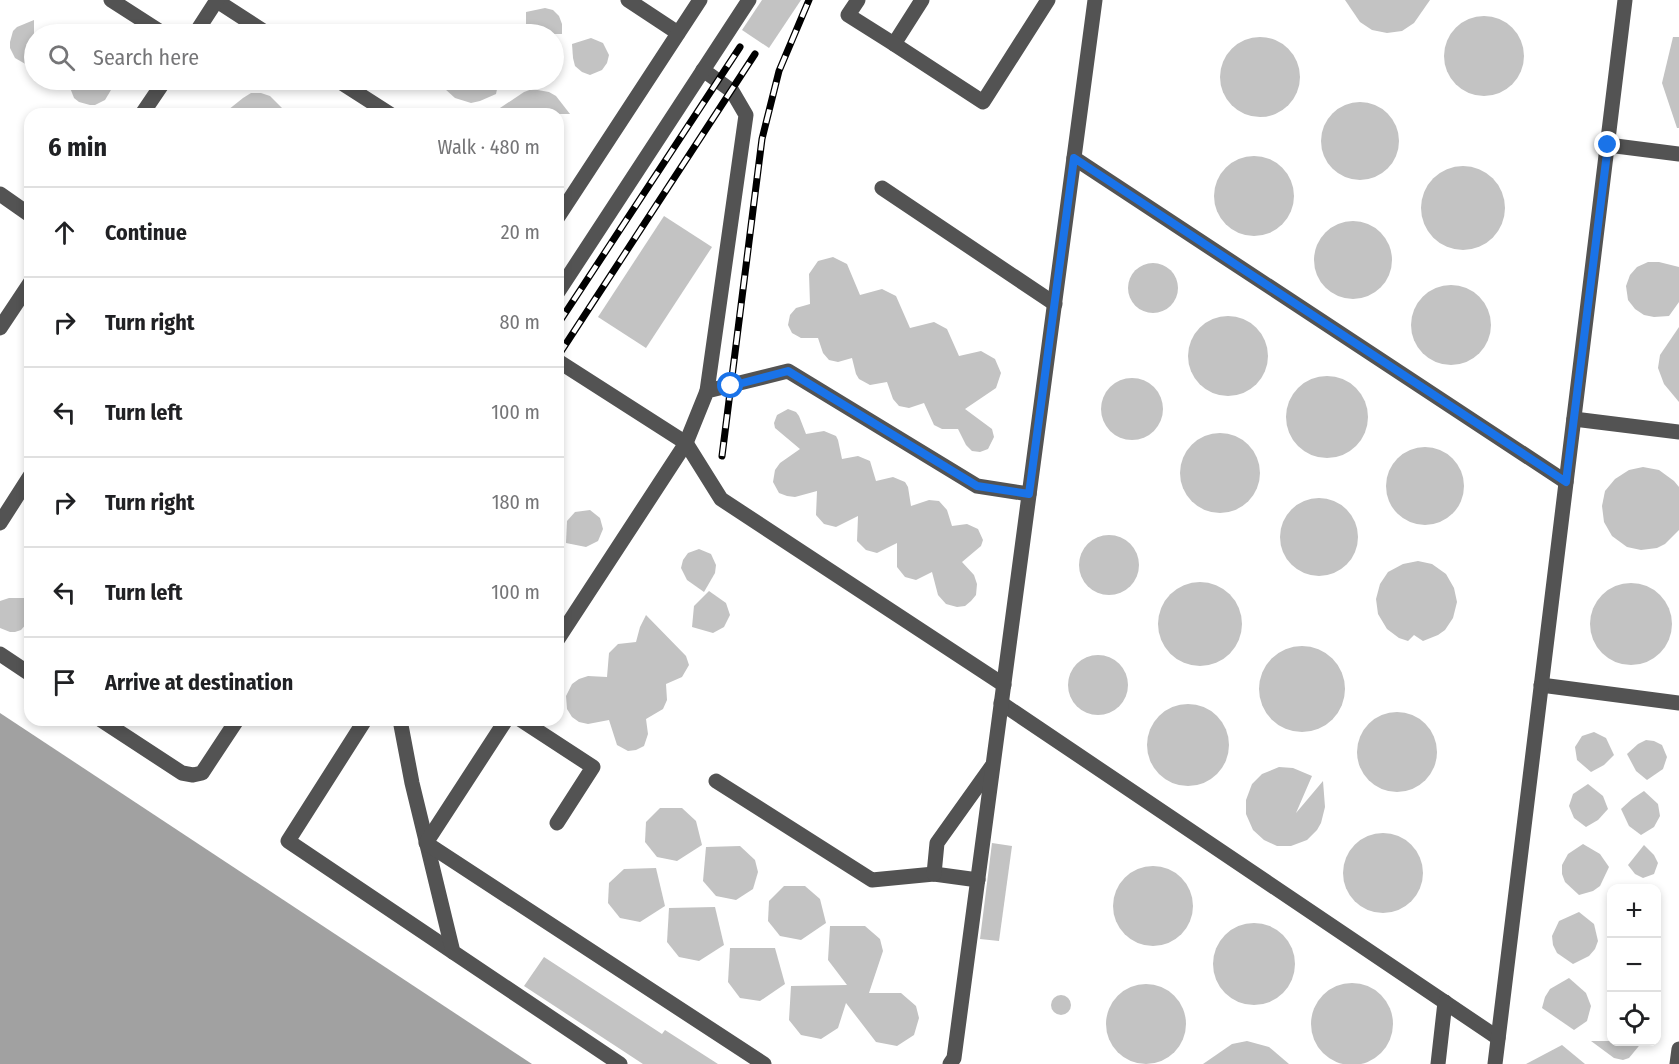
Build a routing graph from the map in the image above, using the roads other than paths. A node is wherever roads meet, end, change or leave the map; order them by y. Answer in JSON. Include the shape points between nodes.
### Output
{"nodes":[{"id":1,"x":111,"y":0,"type":"edge"},
{"id":2,"x":217,"y":0,"type":"edge"},
{"id":3,"x":628,"y":0,"type":"edge"},
{"id":4,"x":700,"y":0,"type":"edge"},
{"id":5,"x":749,"y":0,"type":"edge"},
{"id":6,"x":858,"y":0,"type":"edge"},
{"id":7,"x":922,"y":0,"type":"edge"},
{"id":8,"x":1048,"y":0,"type":"edge"},
{"id":9,"x":1095,"y":0,"type":"edge"},
{"id":10,"x":1626,"y":0,"type":"edge"},
{"id":11,"x":148,"y":24,"type":"edge"},
{"id":12,"x":201,"y":24,"type":"edge"},
{"id":13,"x":253,"y":24,"type":"edge"},
{"id":14,"x":678,"y":33,"type":"junction"},
{"id":15,"x":894,"y":44,"type":"junction"},
{"id":16,"x":703,"y":70,"type":"junction"},
{"id":17,"x":158,"y":90,"type":"edge"},
{"id":18,"x":353,"y":90,"type":"edge"},
{"id":19,"x":146,"y":108,"type":"edge"},
{"id":20,"x":381,"y":108,"type":"edge"},
{"id":21,"x":1608,"y":145,"type":"junction"},
{"id":22,"x":1679,"y":154,"type":"edge"},
{"id":23,"x":1074,"y":158,"type":"junction"},
{"id":24,"x":882,"y":188,"type":"dead end"},
{"id":25,"x":0,"y":195,"type":"edge"},
{"id":26,"x":564,"y":208,"type":"edge"},
{"id":27,"x":24,"y":211,"type":"edge"},
{"id":28,"x":564,"y":283,"type":"edge"},
{"id":29,"x":24,"y":292,"type":"edge"},
{"id":30,"x":1055,"y":304,"type":"junction"},
{"id":31,"x":0,"y":328,"type":"edge"},
{"id":32,"x":564,"y":365,"type":"edge"},
{"id":33,"x":707,"y":391,"type":"junction"},
{"id":34,"x":1574,"y":419,"type":"junction"},
{"id":35,"x":1679,"y":432,"type":"edge"},
{"id":36,"x":686,"y":442,"type":"junction"},
{"id":37,"x":1566,"y":482,"type":"junction"},
{"id":38,"x":24,"y":486,"type":"edge"},
{"id":39,"x":1029,"y":494,"type":"junction"},
{"id":40,"x":0,"y":523,"type":"edge"},
{"id":41,"x":564,"y":630,"type":"edge"},
{"id":42,"x":0,"y":654,"type":"edge"},
{"id":43,"x":24,"y":670,"type":"edge"},
{"id":44,"x":1004,"y":685,"type":"junction"},
{"id":45,"x":1541,"y":685,"type":"junction"},
{"id":46,"x":1001,"y":703,"type":"junction"},
{"id":47,"x":1679,"y":703,"type":"edge"},
{"id":48,"x":110,"y":726,"type":"edge"},
{"id":49,"x":233,"y":726,"type":"edge"},
{"id":50,"x":361,"y":726,"type":"edge"},
{"id":51,"x":401,"y":726,"type":"edge"},
{"id":52,"x":502,"y":726,"type":"edge"},
{"id":53,"x":530,"y":726,"type":"edge"},
{"id":54,"x":993,"y":765,"type":"junction"},
{"id":55,"x":716,"y":781,"type":"dead end"},
{"id":56,"x":557,"y":823,"type":"dead end"},
{"id":57,"x":426,"y":843,"type":"junction"},
{"id":58,"x":934,"y":874,"type":"junction"},
{"id":59,"x":978,"y":880,"type":"junction"},
{"id":60,"x":453,"y":952,"type":"junction"},
{"id":61,"x":1445,"y":1002,"type":"junction"},
{"id":62,"x":1498,"y":1038,"type":"junction"},
{"id":63,"x":1679,"y":1048,"type":"edge"},
{"id":64,"x":620,"y":1064,"type":"edge"},
{"id":65,"x":764,"y":1064,"type":"edge"},
{"id":66,"x":950,"y":1064,"type":"edge"},
{"id":67,"x":1438,"y":1064,"type":"edge"},
{"id":68,"x":1495,"y":1064,"type":"edge"},
{"id":69,"x":1677,"y":1064,"type":"edge"}],
"edges":[{"from":1,"to":11,"type":"lane"},
{"from":2,"to":12,"type":"lane"},
{"from":2,"to":13,"type":"lane"},
{"from":3,"to":14,"type":"lane"},
{"from":4,"to":14,"type":"lane"},
{"from":5,"to":16,"type":"lane"},
{"from":6,"to":15,"type":"lane","via":[[848,15]]},
{"from":7,"to":15,"type":"lane"},
{"from":8,"to":15,"type":"lane","via":[[983,102]]},
{"from":9,"to":23,"type":"lane"},
{"from":10,"to":21,"type":"lane"},
{"from":14,"to":26,"type":"lane"},
{"from":16,"to":28,"type":"lane"},
{"from":16,"to":33,"type":"lane","via":[[732,91],[746,115]]},
{"from":17,"to":19,"type":"lane"},
{"from":18,"to":20,"type":"lane"},
{"from":21,"to":22,"type":"lane"},
{"from":21,"to":34,"type":"lane"},
{"from":23,"to":30,"type":"lane"},
{"from":23,"to":37,"type":"lane"},
{"from":24,"to":30,"type":"lane"},
{"from":25,"to":27,"type":"lane"},
{"from":29,"to":31,"type":"lane"},
{"from":30,"to":39,"type":"lane"},
{"from":32,"to":36,"type":"lane"},
{"from":33,"to":36,"type":"lane"},
{"from":33,"to":39,"type":"lane","via":[[788,371],[977,486]]},
{"from":34,"to":35,"type":"lane"},
{"from":34,"to":37,"type":"lane"},
{"from":36,"to":41,"type":"lane"},
{"from":36,"to":44,"type":"lane","via":[[721,499]]},
{"from":37,"to":45,"type":"lane"},
{"from":38,"to":40,"type":"lane"},
{"from":39,"to":44,"type":"lane"},
{"from":42,"to":43,"type":"lane"},
{"from":44,"to":46,"type":"lane"},
{"from":45,"to":47,"type":"lane"},
{"from":45,"to":62,"type":"lane"},
{"from":46,"to":54,"type":"lane"},
{"from":46,"to":61,"type":"lane"},
{"from":48,"to":49,"type":"lane","via":[[182,773],[196,775],[207,767]]},
{"from":50,"to":60,"type":"lane","via":[[288,841]]},
{"from":51,"to":57,"type":"lane"},
{"from":52,"to":57,"type":"lane"},
{"from":53,"to":56,"type":"lane","via":[[593,767]]},
{"from":54,"to":58,"type":"lane","via":[[937,843]]},
{"from":54,"to":59,"type":"lane"},
{"from":55,"to":58,"type":"lane","via":[[864,877],[882,880]]},
{"from":57,"to":60,"type":"lane"},
{"from":57,"to":65,"type":"lane"},
{"from":58,"to":59,"type":"lane"},
{"from":59,"to":66,"type":"lane","via":[[954,1058]]},
{"from":60,"to":64,"type":"lane"},
{"from":61,"to":62,"type":"lane"},
{"from":61,"to":67,"type":"lane"},
{"from":62,"to":68,"type":"lane"},
{"from":63,"to":69,"type":"lane"}]}
